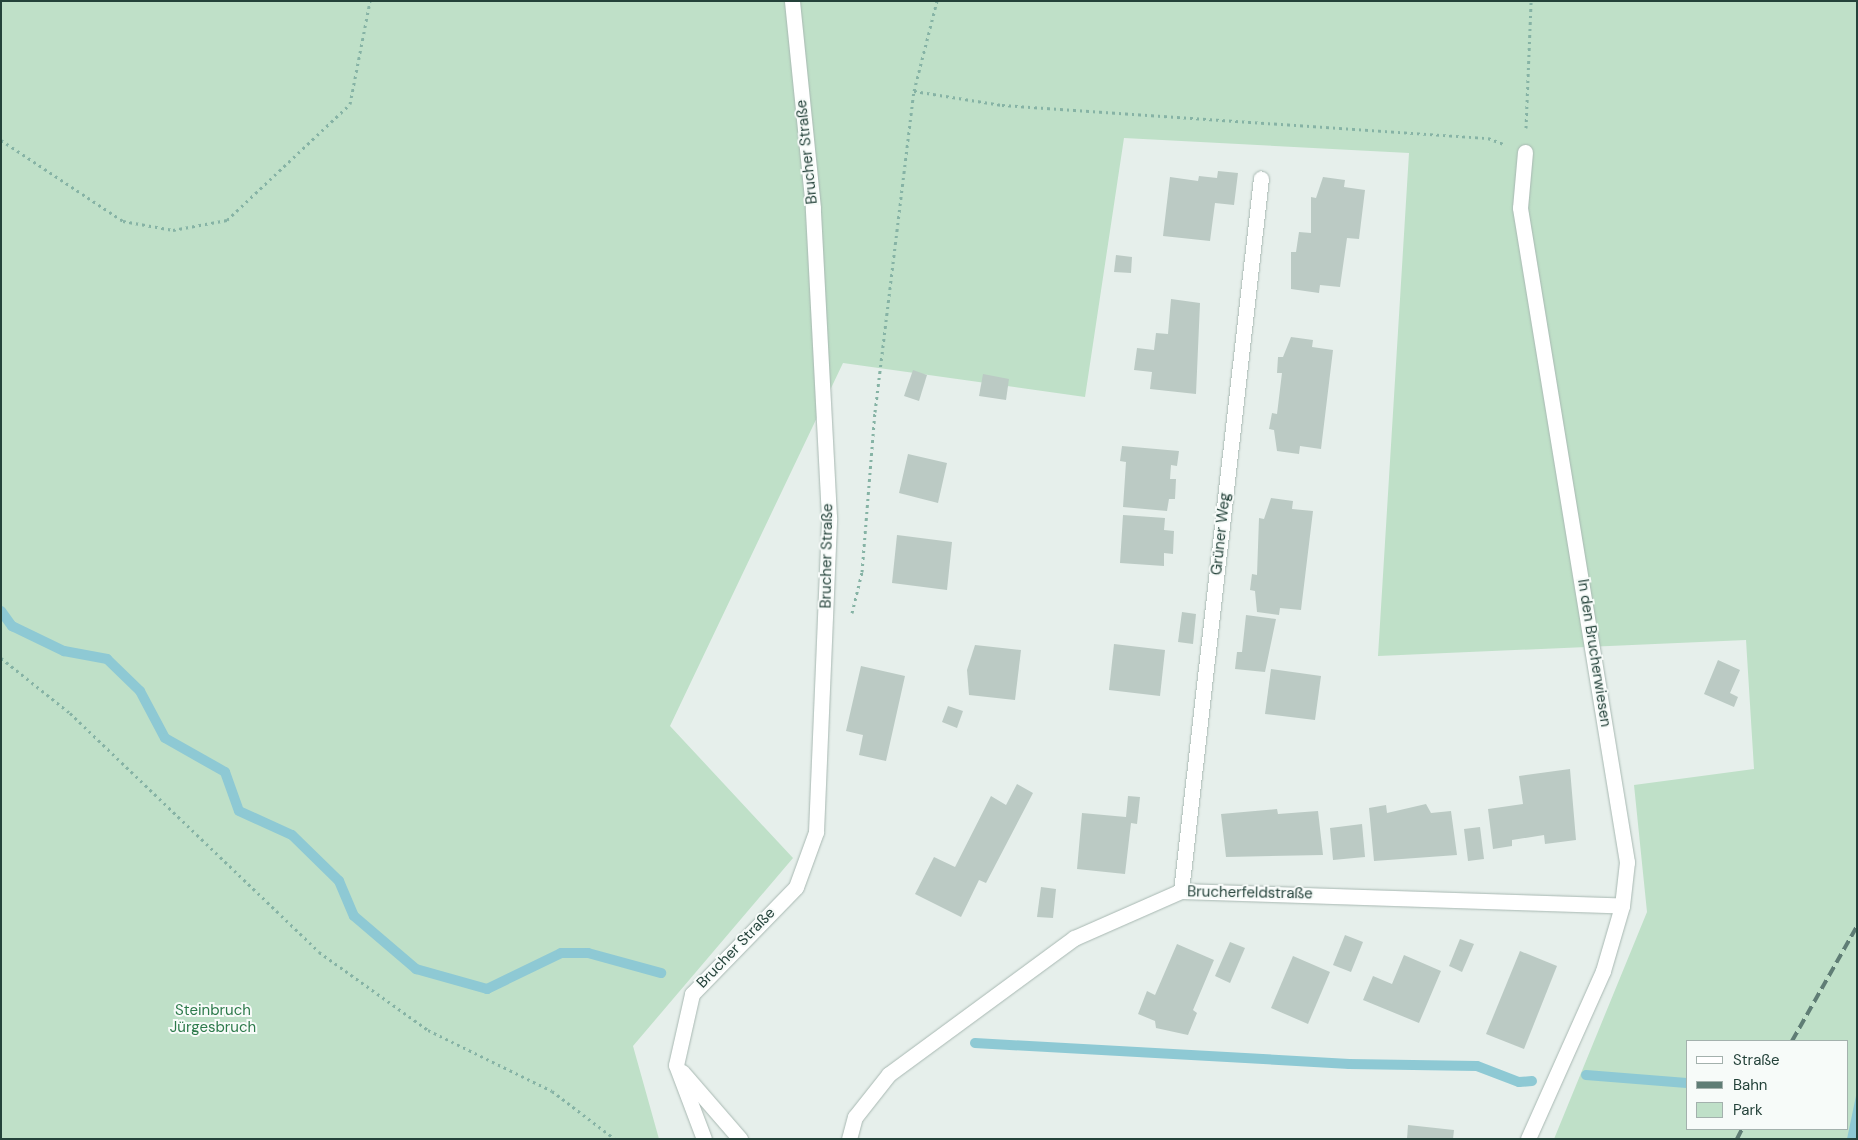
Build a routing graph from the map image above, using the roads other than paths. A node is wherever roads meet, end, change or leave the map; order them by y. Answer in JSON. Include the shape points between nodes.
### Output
{"nodes":[{"id":1,"x":792,"y":1,"type":"edge"},
{"id":2,"x":1525,"y":152,"type":"road end"},
{"id":3,"x":1261,"y":178,"type":"dead end"},
{"id":4,"x":1181,"y":890,"type":"junction"},
{"id":5,"x":1622,"y":906,"type":"junction"},
{"id":6,"x":676,"y":1065,"type":"junction"},
{"id":7,"x":704,"y":1139,"type":"edge"},
{"id":8,"x":740,"y":1139,"type":"edge"},
{"id":9,"x":849,"y":1139,"type":"edge"},
{"id":10,"x":1528,"y":1139,"type":"edge"}],
"edges":[{"from":1,"to":6,"type":"street","name":"Brucher Straße","via":[[813,208],[829,517],[816,832],[796,888],[692,994]]},
{"from":2,"to":5,"type":"street","name":"In den Brucherwiesen","via":[[1520,208],[1627,862]]},
{"from":3,"to":4,"type":"street","name":"Grüner Weg"},
{"from":4,"to":5,"type":"street","name":"Brucherfeldstraße"},
{"from":4,"to":9,"type":"street","name":"Brucherfeldstraße","via":[[1074,938],[889,1074],[855,1117]]},
{"from":5,"to":10,"type":"street","name":"In den Brucherwiesen","via":[[1603,971]]},
{"from":6,"to":7,"type":"street"},
{"from":6,"to":8,"type":"street"}]}
